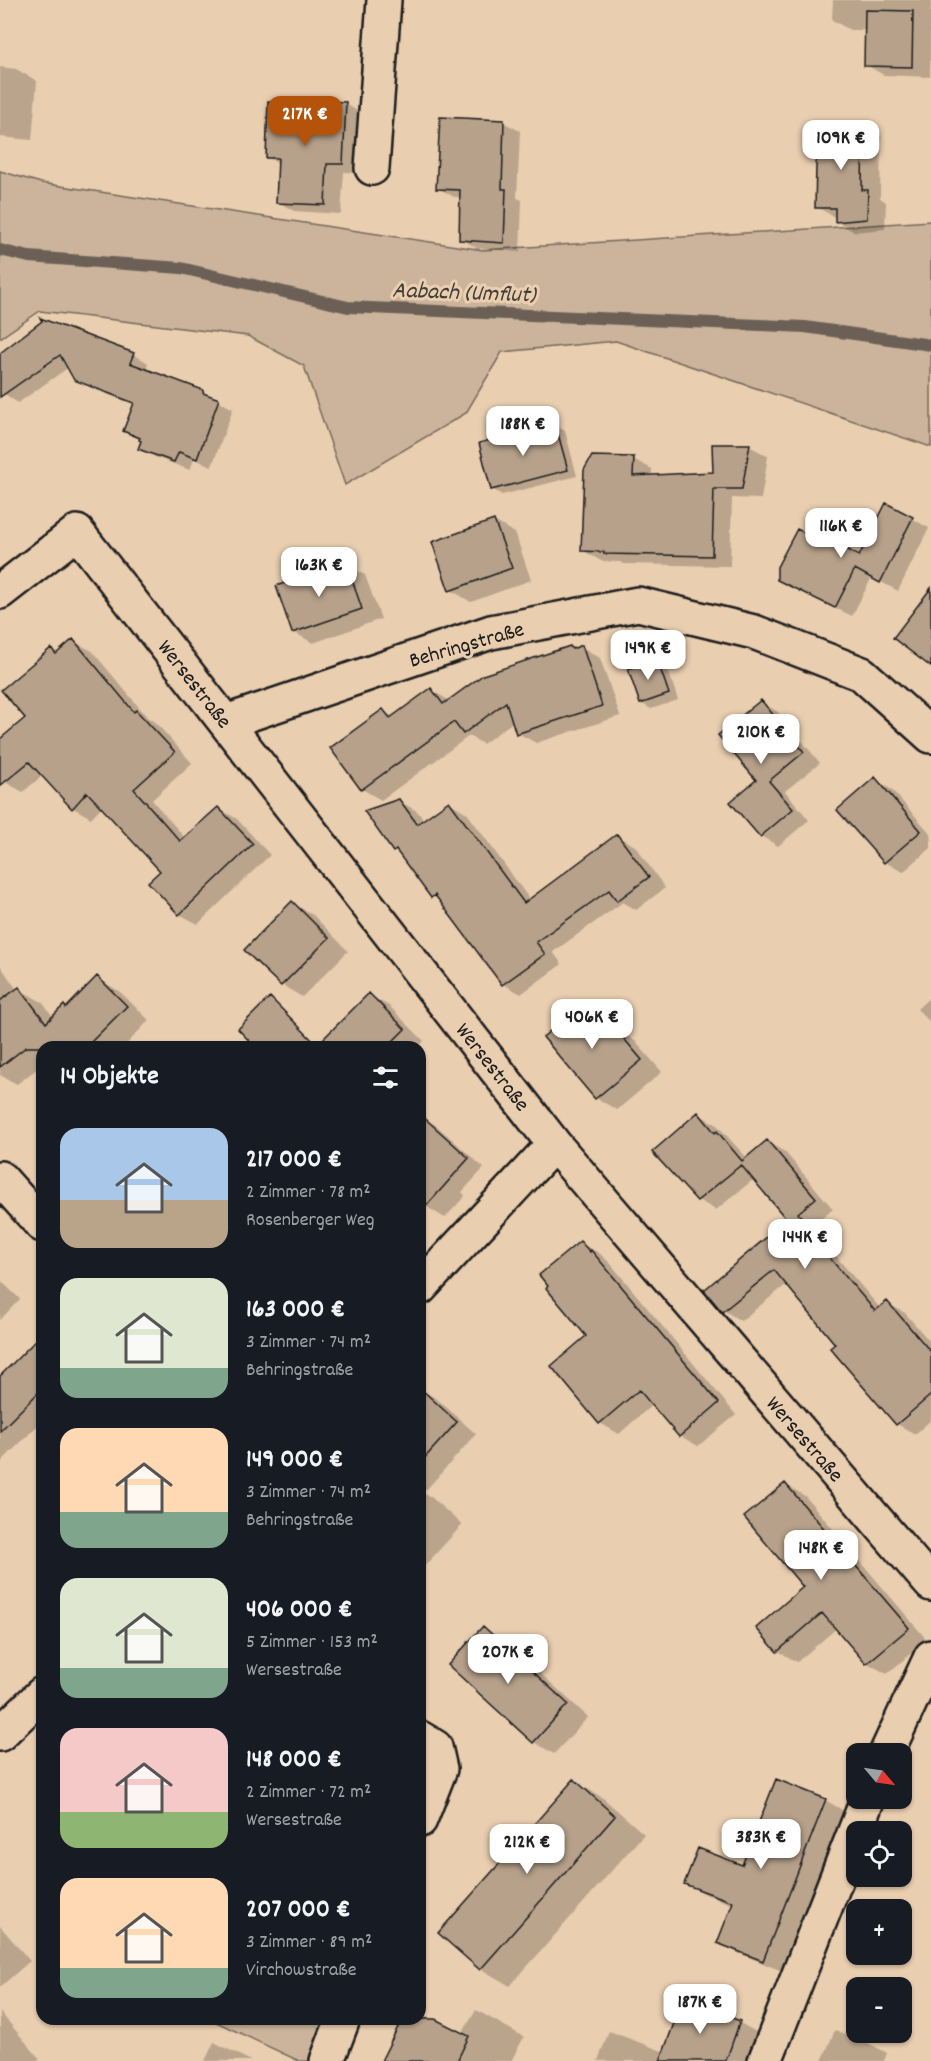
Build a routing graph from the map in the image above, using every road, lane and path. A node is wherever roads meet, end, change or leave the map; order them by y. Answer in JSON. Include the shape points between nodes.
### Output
{"nodes":[{"id":1,"x":384,"y":0,"type":"edge"},
{"id":2,"x":372,"y":168,"type":"dead end"},
{"id":3,"x":0,"y":592,"type":"edge"},
{"id":4,"x":226,"y":722,"type":"junction"},
{"id":5,"x":931,"y":736,"type":"edge"},
{"id":6,"x":554,"y":1144,"type":"junction"},
{"id":7,"x":0,"y":1178,"type":"edge"},
{"id":8,"x":36,"y":1217,"type":"edge"},
{"id":9,"x":426,"y":1282,"type":"edge"},
{"id":10,"x":931,"y":1584,"type":"edge"},
{"id":11,"x":931,"y":1657,"type":"edge"},
{"id":12,"x":36,"y":1700,"type":"edge"},
{"id":13,"x":0,"y":1734,"type":"edge"},
{"id":14,"x":426,"y":1742,"type":"edge"},
{"id":15,"x":891,"y":1743,"type":"edge"},
{"id":16,"x":426,"y":1805,"type":"edge"},
{"id":17,"x":864,"y":1809,"type":"edge"},
{"id":18,"x":341,"y":2025,"type":"edge"},
{"id":19,"x":327,"y":2061,"type":"edge"},
{"id":20,"x":765,"y":2061,"type":"edge"}],
"edges":[{"from":1,"to":2,"type":"street"},
{"from":3,"to":4,"type":"street","name":"Wersestraße","via":[[77,532]]},
{"from":4,"to":5,"type":"street","name":"Behringstraße","via":[[491,632],[638,604],[754,632],[862,674]]},
{"from":4,"to":6,"type":"street","name":"Wersestraße"},
{"from":6,"to":9,"type":"street"},
{"from":6,"to":10,"type":"street","name":"Wersestraße"},
{"from":7,"to":8,"type":"street"},
{"from":11,"to":15,"type":"street"},
{"from":12,"to":13,"type":"street"},
{"from":14,"to":16,"type":"street","via":[[435,1747],[440,1769]]},
{"from":17,"to":20,"type":"street"},
{"from":18,"to":19,"type":"street"}]}
